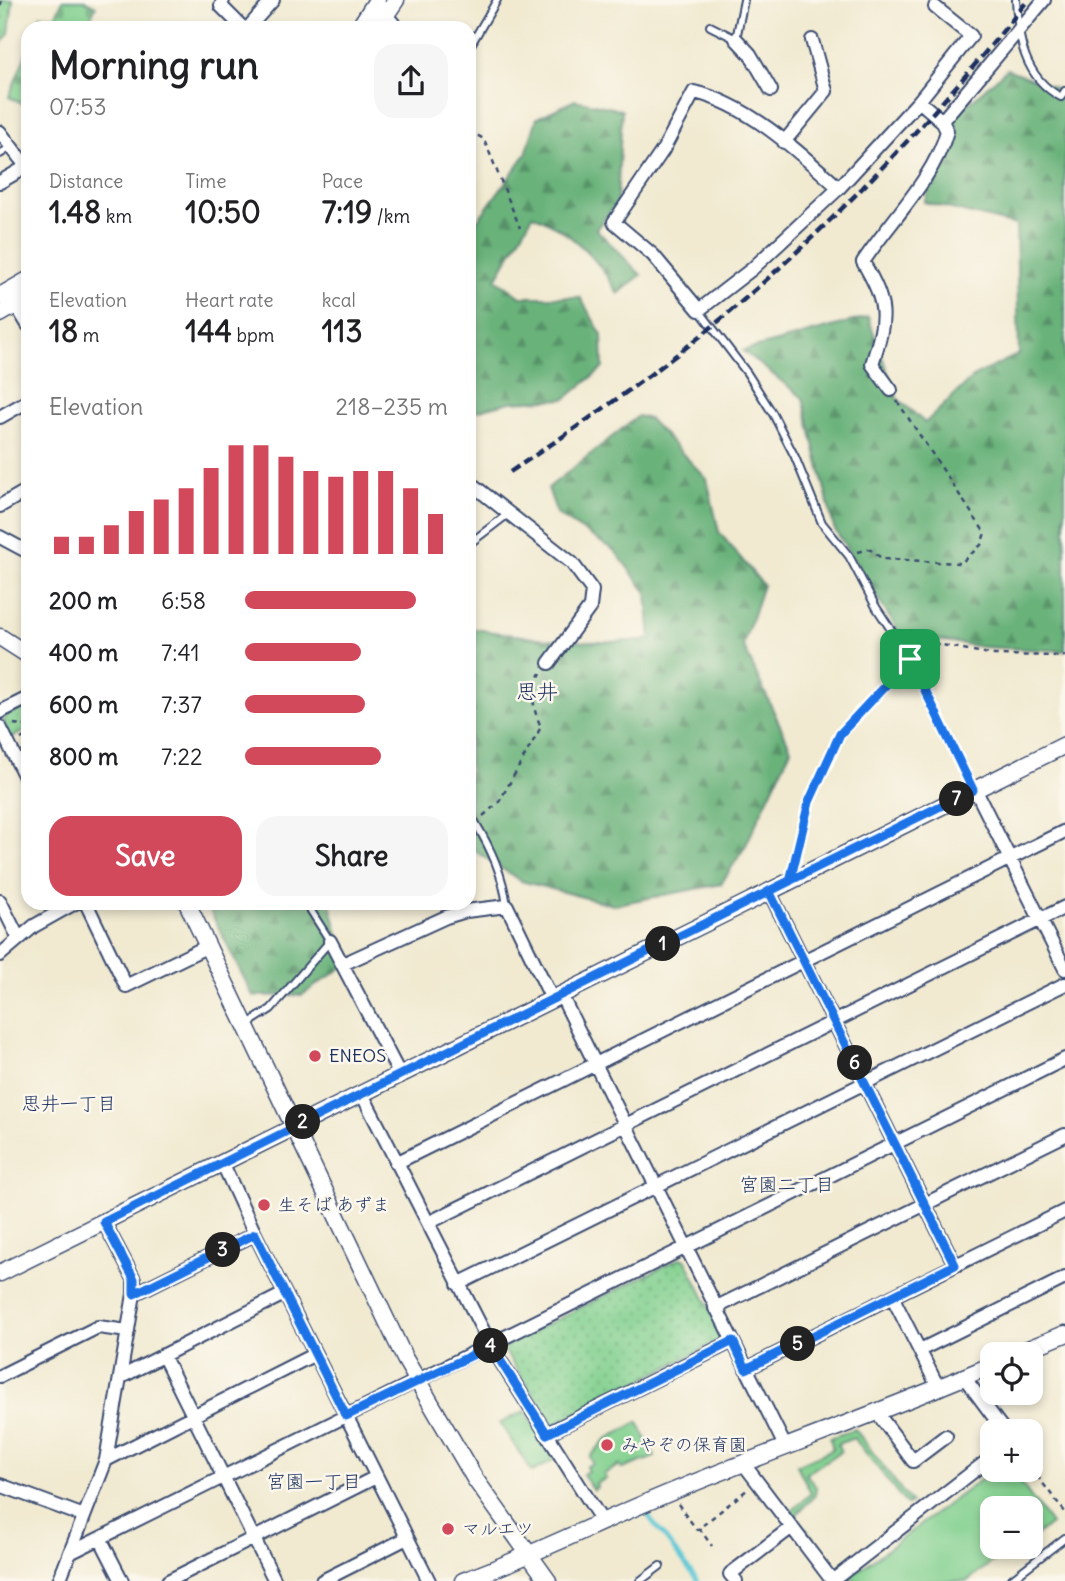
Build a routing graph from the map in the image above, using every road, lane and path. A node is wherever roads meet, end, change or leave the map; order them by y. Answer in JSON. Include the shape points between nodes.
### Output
{"nodes":[{"id":1,"x":2,"y":0,"type":"edge"},
{"id":2,"x":223,"y":0,"type":"edge"},
{"id":3,"x":273,"y":0,"type":"edge"},
{"id":4,"x":377,"y":0,"type":"edge"},
{"id":5,"x":396,"y":0,"type":"edge"},
{"id":6,"x":497,"y":0,"type":"edge"},
{"id":7,"x":744,"y":0,"type":"edge"},
{"id":8,"x":1016,"y":0,"type":"edge"},
{"id":9,"x":1044,"y":0,"type":"edge"},
{"id":10,"x":0,"y":6,"type":"edge"},
{"id":11,"x":935,"y":7,"type":"dead end"},
{"id":12,"x":238,"y":21,"type":"edge"},
{"id":13,"x":253,"y":21,"type":"edge"},
{"id":14,"x":364,"y":21,"type":"edge"},
{"id":15,"x":388,"y":21,"type":"edge"},
{"id":16,"x":710,"y":26,"type":"dead end"},
{"id":17,"x":1018,"y":33,"type":"junction"},
{"id":18,"x":476,"y":36,"type":"edge"},
{"id":19,"x":736,"y":39,"type":"junction"},
{"id":20,"x":812,"y":40,"type":"dead end"},
{"id":21,"x":771,"y":90,"type":"dead end"},
{"id":22,"x":1065,"y":91,"type":"edge"},
{"id":23,"x":919,"y":102,"type":"junction"},
{"id":24,"x":942,"y":121,"type":"junction"},
{"id":25,"x":0,"y":132,"type":"edge"},
{"id":26,"x":476,"y":135,"type":"edge"},
{"id":27,"x":784,"y":142,"type":"junction"},
{"id":28,"x":6,"y":150,"type":"edge"},
{"id":29,"x":21,"y":163,"type":"edge"},
{"id":30,"x":21,"y":171,"type":"edge"},
{"id":31,"x":0,"y":182,"type":"edge"},
{"id":32,"x":839,"y":188,"type":"junction"},
{"id":33,"x":520,"y":228,"type":"dead end"},
{"id":34,"x":21,"y":284,"type":"edge"},
{"id":35,"x":0,"y":296,"type":"edge"},
{"id":36,"x":21,"y":302,"type":"edge"},
{"id":37,"x":699,"y":310,"type":"junction"},
{"id":38,"x":0,"y":314,"type":"edge"},
{"id":39,"x":891,"y":390,"type":"joint"},
{"id":40,"x":21,"y":405,"type":"edge"},
{"id":41,"x":0,"y":417,"type":"edge"},
{"id":42,"x":476,"y":488,"type":"edge"},
{"id":43,"x":21,"y":494,"type":"edge"},
{"id":44,"x":0,"y":506,"type":"edge"},
{"id":45,"x":508,"y":514,"type":"junction"},
{"id":46,"x":0,"y":537,"type":"edge"},
{"id":47,"x":476,"y":539,"type":"edge"},
{"id":48,"x":21,"y":548,"type":"edge"},
{"id":49,"x":849,"y":556,"type":"junction"},
{"id":50,"x":0,"y":637,"type":"edge"},
{"id":51,"x":21,"y":650,"type":"edge"},
{"id":52,"x":1065,"y":656,"type":"edge"},
{"id":53,"x":909,"y":657,"type":"junction"},
{"id":54,"x":549,"y":663,"type":"joint"},
{"id":55,"x":21,"y":702,"type":"edge"},
{"id":56,"x":0,"y":712,"type":"edge"},
{"id":57,"x":0,"y":727,"type":"edge"},
{"id":58,"x":1065,"y":745,"type":"edge"},
{"id":59,"x":4,"y":748,"type":"edge"},
{"id":60,"x":21,"y":773,"type":"edge"},
{"id":61,"x":974,"y":790,"type":"junction"},
{"id":62,"x":476,"y":821,"type":"edge"},
{"id":63,"x":476,"y":824,"type":"edge"},
{"id":64,"x":1065,"y":831,"type":"edge"},
{"id":65,"x":1010,"y":859,"type":"junction"},
{"id":66,"x":790,"y":881,"type":"junction"},
{"id":67,"x":769,"y":891,"type":"junction"},
{"id":68,"x":0,"y":901,"type":"edge"},
{"id":69,"x":507,"y":906,"type":"junction"},
{"id":70,"x":1065,"y":906,"type":"edge"},
{"id":71,"x":63,"y":910,"type":"edge"},
{"id":72,"x":89,"y":910,"type":"edge"},
{"id":73,"x":190,"y":910,"type":"edge"},
{"id":74,"x":310,"y":910,"type":"edge"},
{"id":75,"x":474,"y":910,"type":"edge"},
{"id":76,"x":476,"y":910,"type":"edge"},
{"id":77,"x":1040,"y":919,"type":"junction"},
{"id":78,"x":19,"y":939,"type":"junction"},
{"id":79,"x":330,"y":941,"type":"junction"},
{"id":80,"x":208,"y":946,"type":"junction"},
{"id":81,"x":0,"y":955,"type":"edge"},
{"id":82,"x":803,"y":960,"type":"junction"},
{"id":83,"x":343,"y":964,"type":"junction"},
{"id":84,"x":1065,"y":969,"type":"edge"},
{"id":85,"x":1065,"y":984,"type":"edge"},
{"id":86,"x":556,"y":997,"type":"junction"},
{"id":87,"x":833,"y":1021,"type":"junction"},
{"id":88,"x":246,"y":1025,"type":"junction"},
{"id":89,"x":1065,"y":1059,"type":"edge"},
{"id":90,"x":595,"y":1065,"type":"junction"},
{"id":91,"x":400,"y":1074,"type":"junction"},
{"id":92,"x":864,"y":1082,"type":"junction"},
{"id":93,"x":362,"y":1094,"type":"junction"},
{"id":94,"x":626,"y":1124,"type":"junction"},
{"id":95,"x":295,"y":1127,"type":"junction"},
{"id":96,"x":1065,"y":1135,"type":"edge"},
{"id":97,"x":894,"y":1143,"type":"junction"},
{"id":98,"x":222,"y":1162,"type":"junction"},
{"id":99,"x":396,"y":1163,"type":"junction"},
{"id":100,"x":655,"y":1186,"type":"junction"},
{"id":101,"x":924,"y":1204,"type":"junction"},
{"id":102,"x":1065,"y":1211,"type":"edge"},
{"id":103,"x":104,"y":1222,"type":"junction"},
{"id":104,"x":428,"y":1223,"type":"junction"},
{"id":105,"x":255,"y":1234,"type":"junction"},
{"id":106,"x":685,"y":1247,"type":"junction"},
{"id":107,"x":955,"y":1265,"type":"junction"},
{"id":108,"x":0,"y":1273,"type":"edge"},
{"id":109,"x":1065,"y":1278,"type":"edge"},
{"id":110,"x":458,"y":1284,"type":"junction"},
{"id":111,"x":134,"y":1294,"type":"junction"},
{"id":112,"x":284,"y":1294,"type":"junction"},
{"id":113,"x":893,"y":1298,"type":"junction"},
{"id":114,"x":715,"y":1308,"type":"junction"},
{"id":115,"x":128,"y":1331,"type":"junction"},
{"id":116,"x":1064,"y":1335,"type":"edge"},
{"id":117,"x":733,"y":1341,"type":"junction"},
{"id":118,"x":1043,"y":1343,"type":"edge"},
{"id":119,"x":491,"y":1346,"type":"junction"},
{"id":120,"x":920,"y":1350,"type":"junction"},
{"id":121,"x":315,"y":1354,"type":"junction"},
{"id":122,"x":163,"y":1356,"type":"junction"},
{"id":123,"x":746,"y":1369,"type":"junction"},
{"id":124,"x":980,"y":1370,"type":"edge"},
{"id":125,"x":0,"y":1376,"type":"edge"},
{"id":126,"x":121,"y":1377,"type":"junction"},
{"id":127,"x":964,"y":1377,"type":"junction"},
{"id":128,"x":417,"y":1381,"type":"junction"},
{"id":129,"x":939,"y":1389,"type":"junction"},
{"id":130,"x":877,"y":1413,"type":"junction"},
{"id":131,"x":193,"y":1416,"type":"junction"},
{"id":132,"x":346,"y":1416,"type":"junction"},
{"id":133,"x":995,"y":1419,"type":"edge"},
{"id":134,"x":547,"y":1434,"type":"junction"},
{"id":135,"x":946,"y":1436,"type":"dead end"},
{"id":136,"x":785,"y":1446,"type":"junction"},
{"id":137,"x":106,"y":1460,"type":"junction"},
{"id":138,"x":737,"y":1465,"type":"junction"},
{"id":139,"x":980,"y":1466,"type":"edge"},
{"id":140,"x":376,"y":1476,"type":"junction"},
{"id":141,"x":224,"y":1477,"type":"junction"},
{"id":142,"x":1042,"y":1482,"type":"edge"},
{"id":143,"x":0,"y":1485,"type":"edge"},
{"id":144,"x":670,"y":1493,"type":"junction"},
{"id":145,"x":1065,"y":1512,"type":"edge"},
{"id":146,"x":84,"y":1516,"type":"junction"},
{"id":147,"x":602,"y":1521,"type":"junction"},
{"id":148,"x":792,"y":1527,"type":"junction"},
{"id":149,"x":699,"y":1528,"type":"junction"},
{"id":150,"x":100,"y":1538,"type":"junction"},
{"id":151,"x":407,"y":1538,"type":"junction"},
{"id":152,"x":1065,"y":1538,"type":"edge"},
{"id":153,"x":255,"y":1539,"type":"junction"},
{"id":154,"x":712,"y":1546,"type":"dead end"},
{"id":155,"x":71,"y":1553,"type":"junction"},
{"id":156,"x":530,"y":1556,"type":"junction"},
{"id":157,"x":660,"y":1566,"type":"dead end"},
{"id":158,"x":829,"y":1579,"type":"edge"},
{"id":159,"x":59,"y":1581,"type":"edge"},
{"id":160,"x":122,"y":1581,"type":"edge"},
{"id":161,"x":168,"y":1581,"type":"edge"},
{"id":162,"x":275,"y":1581,"type":"edge"},
{"id":163,"x":322,"y":1581,"type":"edge"},
{"id":164,"x":429,"y":1581,"type":"edge"},
{"id":165,"x":463,"y":1581,"type":"edge"},
{"id":166,"x":548,"y":1581,"type":"edge"},
{"id":167,"x":640,"y":1581,"type":"edge"},
{"id":168,"x":736,"y":1581,"type":"edge"},
{"id":169,"x":1009,"y":1581,"type":"edge"}],
"edges":[{"from":1,"to":10,"type":"path"},
{"from":2,"to":12,"type":"street","via":[[221,6]]},
{"from":3,"to":13,"type":"street"},
{"from":4,"to":14,"type":"street"},
{"from":5,"to":15,"type":"street"},
{"from":6,"to":18,"type":"lane"},
{"from":7,"to":19,"type":"lane"},
{"from":8,"to":17,"type":"lane"},
{"from":9,"to":17,"type":"street"},
{"from":11,"to":23,"type":"street","via":[[971,36]]},
{"from":16,"to":19,"type":"lane"},
{"from":17,"to":22,"type":"lane","via":[[1034,76],[1046,90],[1061,97]]},
{"from":17,"to":24,"type":"street"},
{"from":19,"to":21,"type":"street"},
{"from":20,"to":27,"type":"street","via":[[826,90]]},
{"from":23,"to":24,"type":"street"},
{"from":23,"to":32,"type":"street"},
{"from":24,"to":39,"type":"street","via":[[947,131],[943,145],[863,262],[884,313],[872,364]]},
{"from":25,"to":28,"type":"street"},
{"from":26,"to":33,"type":"path","via":[[484,139]]},
{"from":27,"to":32,"type":"street"},
{"from":27,"to":37,"type":"street","via":[[743,114],[694,92],[663,150],[614,222],[653,256]]},
{"from":28,"to":29,"type":"street"},
{"from":30,"to":31,"type":"street"},
{"from":32,"to":37,"type":"street"},
{"from":34,"to":35,"type":"street"},
{"from":36,"to":38,"type":"street"},
{"from":37,"to":49,"type":"lane","via":[[773,414],[822,523]]},
{"from":39,"to":49,"type":"path","via":[[985,533],[981,545],[961,562],[883,559],[866,548]]},
{"from":40,"to":41,"type":"street"},
{"from":42,"to":45,"type":"street"},
{"from":43,"to":44,"type":"street"},
{"from":45,"to":47,"type":"lane"},
{"from":45,"to":54,"type":"street","via":[[572,563],[592,590],[590,607]]},
{"from":46,"to":48,"type":"street"},
{"from":49,"to":53,"type":"lane"},
{"from":50,"to":51,"type":"street"},
{"from":52,"to":53,"type":"path","via":[[994,655],[927,642]]},
{"from":53,"to":61,"type":"lane"},
{"from":53,"to":66,"type":"path","via":[[840,734],[809,802]]},
{"from":54,"to":62,"type":"path","via":[[533,692],[533,708],[541,727],[499,802]]},
{"from":55,"to":56,"type":"street"},
{"from":57,"to":59,"type":"street"},
{"from":58,"to":61,"type":"street"},
{"from":59,"to":60,"type":"street"},
{"from":61,"to":65,"type":"street"},
{"from":61,"to":66,"type":"street"},
{"from":63,"to":69,"type":"lane","via":[[504,883]]},
{"from":64,"to":65,"type":"street"},
{"from":65,"to":77,"type":"street"},
{"from":65,"to":82,"type":"street"},
{"from":66,"to":67,"type":"street"},
{"from":67,"to":82,"type":"street"},
{"from":67,"to":86,"type":"street"},
{"from":68,"to":78,"type":"street"},
{"from":69,"to":76,"type":"street"},
{"from":69,"to":86,"type":"street"},
{"from":70,"to":77,"type":"street"},
{"from":71,"to":78,"type":"street"},
{"from":72,"to":80,"type":"street","via":[[126,986]]},
{"from":73,"to":80,"type":"street"},
{"from":74,"to":79,"type":"lane"},
{"from":75,"to":83,"type":"street","via":[[446,917]]},
{"from":77,"to":84,"type":"street"},
{"from":77,"to":87,"type":"street"},
{"from":78,"to":81,"type":"street"},
{"from":79,"to":83,"type":"street"},
{"from":79,"to":88,"type":"lane","via":[[271,1009]]},
{"from":80,"to":88,"type":"street"},
{"from":82,"to":87,"type":"street"},
{"from":82,"to":90,"type":"street"},
{"from":83,"to":91,"type":"street"},
{"from":85,"to":92,"type":"street"},
{"from":86,"to":90,"type":"street"},
{"from":86,"to":91,"type":"street"},
{"from":87,"to":92,"type":"street"},
{"from":87,"to":94,"type":"street"},
{"from":88,"to":95,"type":"street"},
{"from":89,"to":97,"type":"street"},
{"from":90,"to":94,"type":"street"},
{"from":90,"to":99,"type":"street"},
{"from":91,"to":93,"type":"street"},
{"from":92,"to":97,"type":"street"},
{"from":92,"to":100,"type":"street"},
{"from":93,"to":95,"type":"street"},
{"from":93,"to":99,"type":"street"},
{"from":94,"to":100,"type":"street"},
{"from":94,"to":104,"type":"street"},
{"from":95,"to":98,"type":"street"},
{"from":95,"to":128,"type":"street"},
{"from":96,"to":101,"type":"street"},
{"from":97,"to":101,"type":"street"},
{"from":97,"to":106,"type":"street"},
{"from":98,"to":103,"type":"street"},
{"from":98,"to":105,"type":"street"},
{"from":99,"to":104,"type":"street"},
{"from":100,"to":106,"type":"street"},
{"from":100,"to":110,"type":"street"},
{"from":101,"to":107,"type":"street"},
{"from":101,"to":114,"type":"street"},
{"from":102,"to":107,"type":"street"},
{"from":103,"to":108,"type":"street"},
{"from":103,"to":111,"type":"street","via":[[134,1279]]},
{"from":104,"to":110,"type":"street"},
{"from":105,"to":111,"type":"street"},
{"from":105,"to":112,"type":"street"},
{"from":106,"to":114,"type":"street"},
{"from":106,"to":119,"type":"street"},
{"from":107,"to":113,"type":"street"},
{"from":109,"to":120,"type":"street"},
{"from":110,"to":119,"type":"street"},
{"from":111,"to":115,"type":"street"},
{"from":112,"to":121,"type":"street"},
{"from":112,"to":122,"type":"street"},
{"from":113,"to":120,"type":"street"},
{"from":113,"to":123,"type":"street"},
{"from":114,"to":117,"type":"street"},
{"from":115,"to":125,"type":"street","via":[[98,1327]]},
{"from":115,"to":126,"type":"street"},
{"from":116,"to":118,"type":"street"},
{"from":117,"to":123,"type":"street"},
{"from":117,"to":134,"type":"street"},
{"from":119,"to":128,"type":"street"},
{"from":119,"to":134,"type":"street"},
{"from":120,"to":129,"type":"street"},
{"from":121,"to":131,"type":"street"},
{"from":121,"to":132,"type":"street"},
{"from":122,"to":126,"type":"street"},
{"from":122,"to":131,"type":"street"},
{"from":123,"to":136,"type":"street"},
{"from":124,"to":127,"type":"street"},
{"from":126,"to":137,"type":"street"},
{"from":127,"to":129,"type":"street"},
{"from":127,"to":133,"type":"street"},
{"from":128,"to":132,"type":"street"},
{"from":128,"to":156,"type":"street","via":[[475,1479]]},
{"from":129,"to":130,"type":"street"},
{"from":130,"to":135,"type":"street","via":[[913,1461]]},
{"from":130,"to":136,"type":"street"},
{"from":131,"to":137,"type":"street"},
{"from":131,"to":141,"type":"street"},
{"from":132,"to":140,"type":"street"},
{"from":132,"to":141,"type":"street"},
{"from":134,"to":147,"type":"street"},
{"from":136,"to":138,"type":"street"},
{"from":137,"to":146,"type":"street"},
{"from":138,"to":144,"type":"street"},
{"from":138,"to":148,"type":"street"},
{"from":138,"to":149,"type":"path","via":[[749,1490]]},
{"from":139,"to":158,"type":"street"},
{"from":140,"to":151,"type":"street"},
{"from":140,"to":153,"type":"street"},
{"from":141,"to":150,"type":"street"},
{"from":141,"to":153,"type":"street"},
{"from":142,"to":145,"type":"path"},
{"from":143,"to":146,"type":"street"},
{"from":144,"to":147,"type":"street"},
{"from":144,"to":149,"type":"path"},
{"from":146,"to":155,"type":"street"},
{"from":147,"to":156,"type":"street"},
{"from":148,"to":158,"type":"street"},
{"from":148,"to":168,"type":"street","via":[[730,1574]]},
{"from":149,"to":154,"type":"path"},
{"from":150,"to":155,"type":"street"},
{"from":150,"to":160,"type":"street"},
{"from":151,"to":163,"type":"street"},
{"from":151,"to":164,"type":"street"},
{"from":152,"to":169,"type":"lane"},
{"from":153,"to":161,"type":"street"},
{"from":153,"to":162,"type":"street"},
{"from":155,"to":159,"type":"street"},
{"from":156,"to":165,"type":"street"},
{"from":156,"to":166,"type":"street"},
{"from":157,"to":167,"type":"lane"}]}
